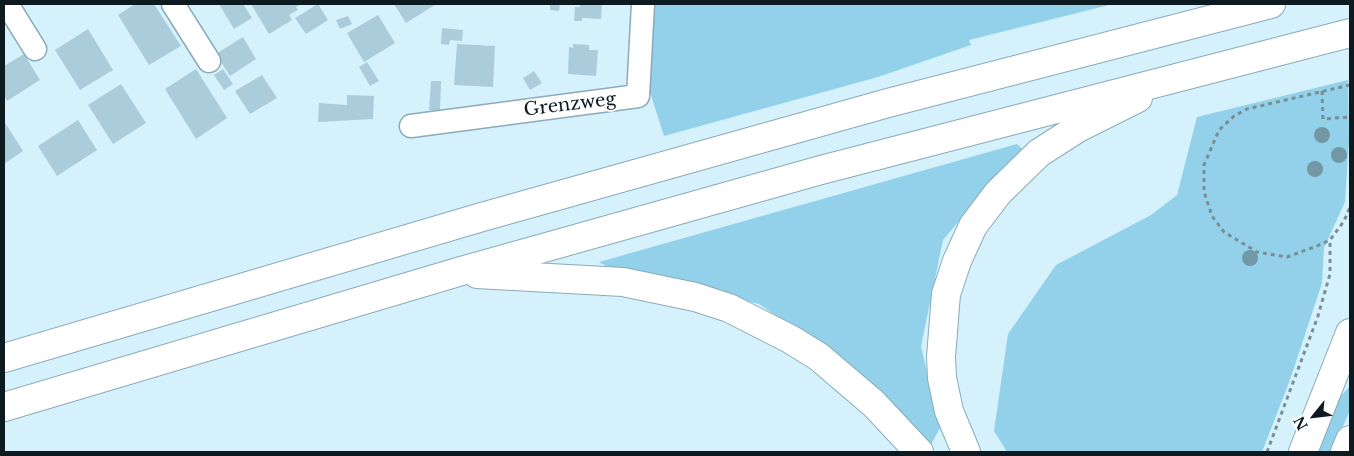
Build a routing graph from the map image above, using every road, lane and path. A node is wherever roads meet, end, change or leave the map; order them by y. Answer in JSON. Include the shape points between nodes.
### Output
{"nodes":[{"id":1,"x":7,"y":4,"type":"edge"},
{"id":2,"x":173,"y":4,"type":"edge"},
{"id":3,"x":643,"y":4,"type":"edge"},
{"id":4,"x":1271,"y":4,"type":"edge"},
{"id":5,"x":1350,"y":33,"type":"edge"},
{"id":6,"x":35,"y":49,"type":"dead end"},
{"id":7,"x":209,"y":61,"type":"dead end"},
{"id":8,"x":1186,"y":74,"type":"junction"},
{"id":9,"x":1350,"y":85,"type":"edge"},
{"id":10,"x":1322,"y":91,"type":"junction"},
{"id":11,"x":1350,"y":117,"type":"edge"},
{"id":12,"x":411,"y":126,"type":"dead end"},
{"id":13,"x":1350,"y":207,"type":"edge"},
{"id":14,"x":1330,"y":240,"type":"junction"},
{"id":15,"x":458,"y":272,"type":"junction"},
{"id":16,"x":1349,"y":340,"type":"edge"},
{"id":17,"x":4,"y":358,"type":"edge"},
{"id":18,"x":4,"y":407,"type":"edge"},
{"id":19,"x":1350,"y":440,"type":"edge"},
{"id":20,"x":920,"y":452,"type":"edge"},
{"id":21,"x":966,"y":452,"type":"edge"},
{"id":22,"x":1267,"y":452,"type":"edge"},
{"id":23,"x":1303,"y":452,"type":"edge"},
{"id":24,"x":1345,"y":452,"type":"edge"}],
"edges":[{"from":1,"to":6,"type":"street"},
{"from":2,"to":7,"type":"street"},
{"from":3,"to":12,"type":"street","name":"Grenzweg","via":[[638,96]]},
{"from":4,"to":17,"type":"main road","via":[[869,108],[482,217]]},
{"from":5,"to":8,"type":"main road"},
{"from":8,"to":15,"type":"main road","via":[[811,172]]},
{"from":8,"to":21,"type":"main road","via":[[1078,128],[1040,153],[998,194],[973,226],[946,294],[941,349],[942,378],[949,411]]},
{"from":9,"to":10,"type":"path"},
{"from":10,"to":11,"type":"path","via":[[1323,119]]},
{"from":10,"to":14,"type":"path","via":[[1247,109],[1234,116],[1219,130],[1204,165],[1204,192],[1212,216],[1224,232],[1257,252],[1287,257]]},
{"from":13,"to":14,"type":"path"},
{"from":14,"to":22,"type":"path","via":[[1330,274],[1318,316]]},
{"from":15,"to":18,"type":"main road"},
{"from":15,"to":20,"type":"main road","via":[[623,282],[695,297],[729,308],[818,357],[874,404]]},
{"from":16,"to":23,"type":"main road"},
{"from":19,"to":24,"type":"main road"}]}
